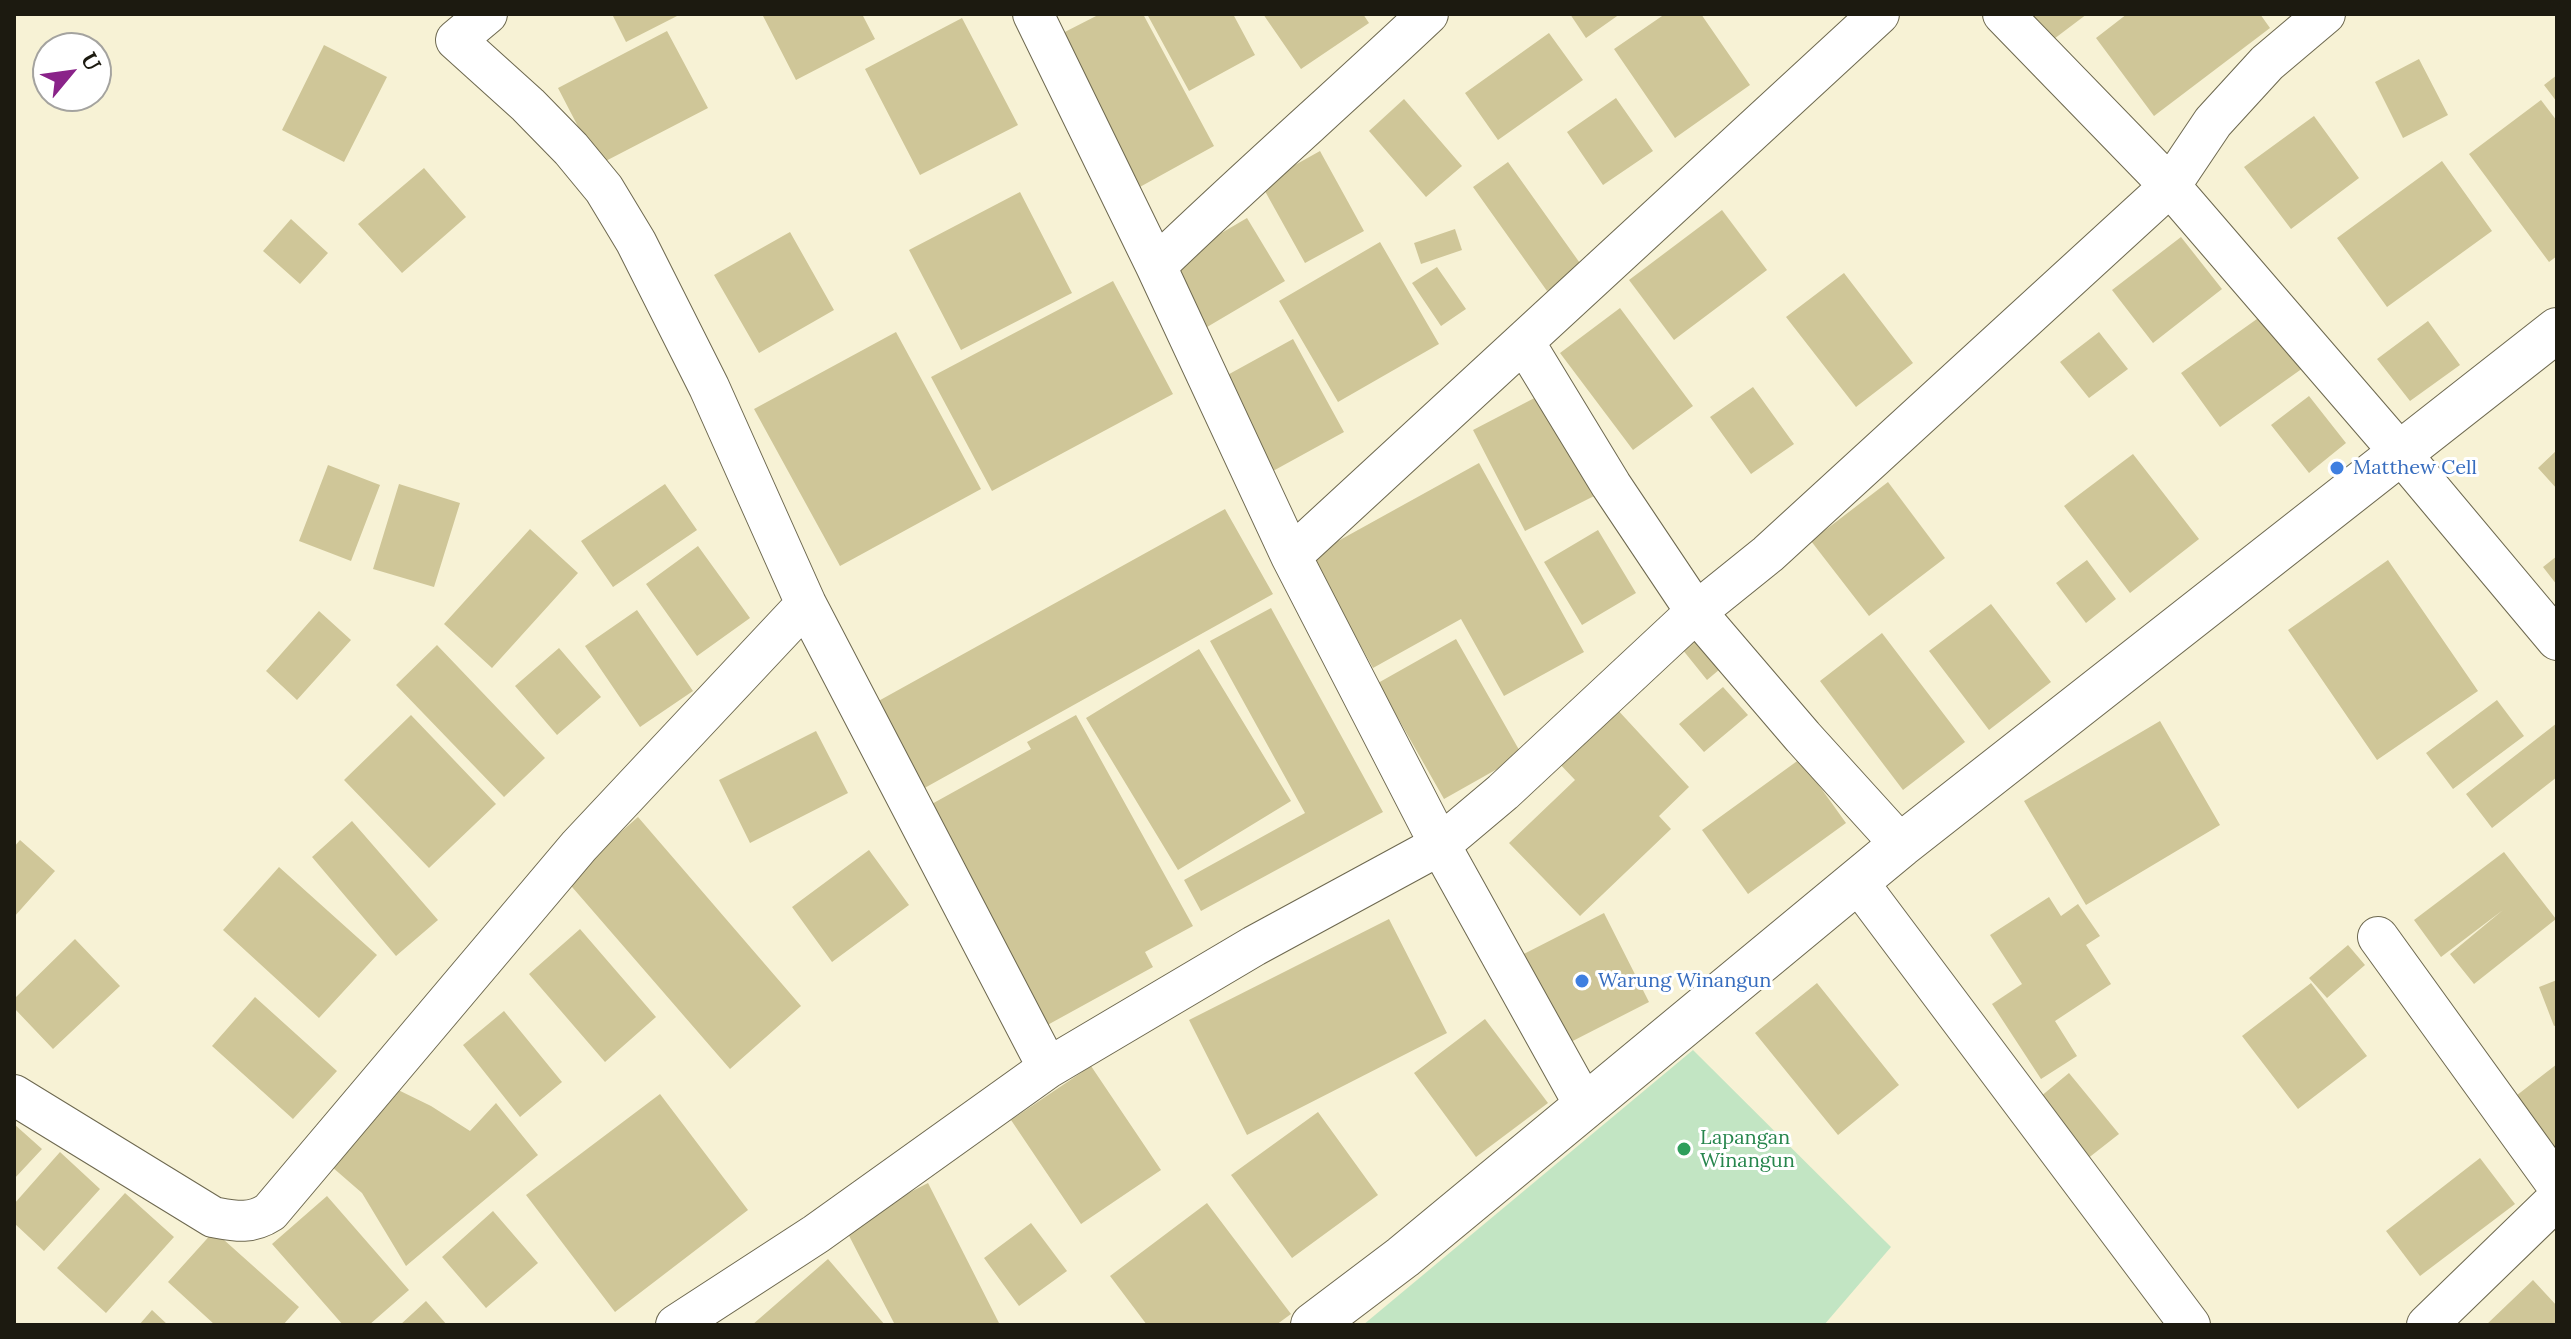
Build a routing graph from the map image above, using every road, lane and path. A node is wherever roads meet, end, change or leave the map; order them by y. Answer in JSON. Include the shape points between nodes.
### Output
{"nodes":[{"id":1,"x":487,"y":14,"type":"edge"},
{"id":2,"x":1033,"y":14,"type":"edge"},
{"id":3,"x":1428,"y":14,"type":"edge"},
{"id":4,"x":1879,"y":14,"type":"edge"},
{"id":5,"x":2003,"y":14,"type":"edge"},
{"id":6,"x":2325,"y":14,"type":"edge"},
{"id":7,"x":2170,"y":186,"type":"junction"},
{"id":8,"x":1156,"y":266,"type":"junction"},
{"id":9,"x":2557,"y":330,"type":"edge"},
{"id":10,"x":1524,"y":342,"type":"junction"},
{"id":11,"x":2402,"y":455,"type":"junction"},
{"id":12,"x":1291,"y":556,"type":"junction"},
{"id":13,"x":806,"y":604,"type":"junction"},
{"id":14,"x":1696,"y":612,"type":"junction"},
{"id":15,"x":2557,"y":640,"type":"edge"},
{"id":16,"x":1440,"y":845,"type":"junction"},
{"id":17,"x":1901,"y":845,"type":"junction"},
{"id":18,"x":1857,"y":881,"type":"junction"},
{"id":19,"x":2378,"y":937,"type":"dead end"},
{"id":20,"x":1048,"y":1068,"type":"junction"},
{"id":21,"x":14,"y":1095,"type":"edge"},
{"id":22,"x":1585,"y":1106,"type":"junction"},
{"id":23,"x":2557,"y":1185,"type":"edge"},
{"id":24,"x":2557,"y":1199,"type":"edge"},
{"id":25,"x":676,"y":1325,"type":"edge"},
{"id":26,"x":1313,"y":1325,"type":"edge"},
{"id":27,"x":2190,"y":1325,"type":"edge"},
{"id":28,"x":2427,"y":1325,"type":"edge"}],
"edges":[{"from":1,"to":13,"type":"street","via":[[456,40],[549,127],[604,189],[709,387]]},
{"from":2,"to":8,"type":"street"},
{"from":3,"to":8,"type":"street"},
{"from":4,"to":10,"type":"street"},
{"from":5,"to":7,"type":"street"},
{"from":6,"to":7,"type":"street","via":[[2267,63],[2213,122]]},
{"from":7,"to":11,"type":"street"},
{"from":7,"to":14,"type":"street","via":[[1768,554]]},
{"from":8,"to":12,"type":"street"},
{"from":9,"to":11,"type":"street"},
{"from":10,"to":12,"type":"street"},
{"from":10,"to":14,"type":"street"},
{"from":11,"to":15,"type":"street"},
{"from":11,"to":17,"type":"street"},
{"from":12,"to":16,"type":"street"},
{"from":13,"to":20,"type":"street"},
{"from":13,"to":21,"type":"street","via":[[579,846],[263,1217],[240,1222],[213,1217]]},
{"from":14,"to":16,"type":"street"},
{"from":14,"to":17,"type":"street"},
{"from":16,"to":20,"type":"street","via":[[1254,946]]},
{"from":16,"to":22,"type":"street"},
{"from":17,"to":18,"type":"street"},
{"from":18,"to":22,"type":"street"},
{"from":18,"to":27,"type":"street"},
{"from":19,"to":23,"type":"street"},
{"from":20,"to":25,"type":"street","via":[[816,1234]]},
{"from":22,"to":26,"type":"street"},
{"from":24,"to":28,"type":"street"}]}
